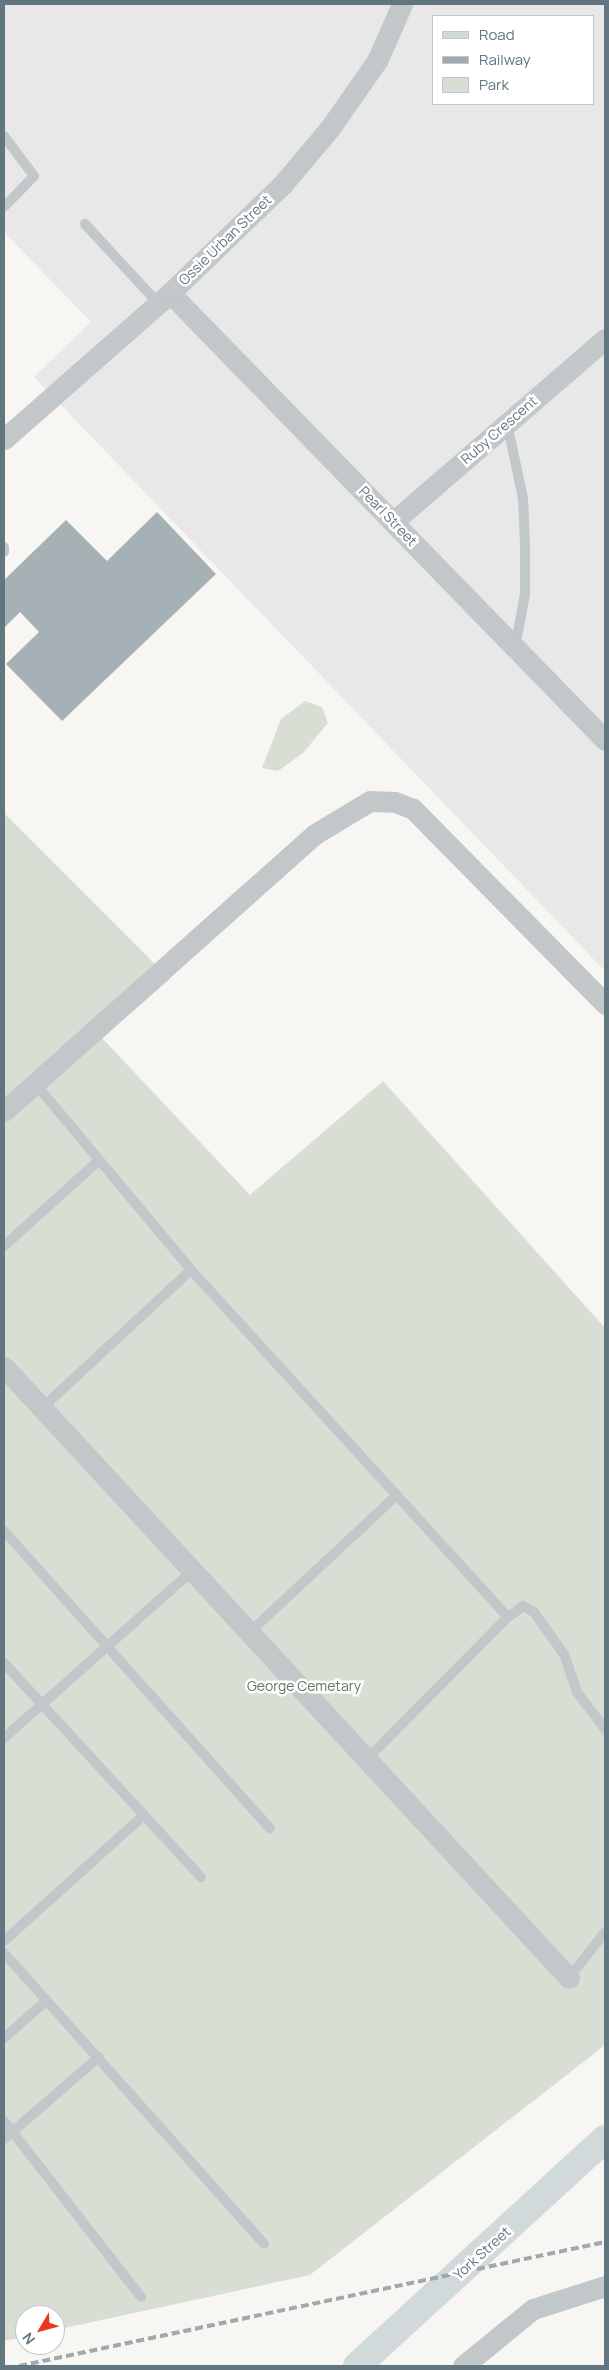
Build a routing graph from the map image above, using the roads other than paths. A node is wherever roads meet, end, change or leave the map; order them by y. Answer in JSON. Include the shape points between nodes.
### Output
{"nodes":[{"id":1,"x":402,"y":4,"type":"edge"},
{"id":2,"x":4,"y":136,"type":"edge"},
{"id":3,"x":4,"y":207,"type":"edge"},
{"id":4,"x":85,"y":224,"type":"dead end"},
{"id":5,"x":164,"y":298,"type":"junction"},
{"id":6,"x":605,"y":339,"type":"edge"},
{"id":7,"x":507,"y":423,"type":"junction"},
{"id":8,"x":4,"y":439,"type":"edge"},
{"id":9,"x":394,"y":521,"type":"junction"},
{"id":10,"x":4,"y":547,"type":"edge"},
{"id":11,"x":4,"y":552,"type":"edge"},
{"id":12,"x":515,"y":650,"type":"junction"},
{"id":13,"x":605,"y":740,"type":"edge"},
{"id":14,"x":605,"y":1004,"type":"edge"},
{"id":15,"x":34,"y":1082,"type":"junction"},
{"id":16,"x":4,"y":1111,"type":"edge"},
{"id":17,"x":97,"y":1162,"type":"junction"},
{"id":18,"x":4,"y":1246,"type":"edge"},
{"id":19,"x":191,"y":1270,"type":"junction"},
{"id":20,"x":4,"y":1367,"type":"edge"},
{"id":21,"x":42,"y":1408,"type":"junction"},
{"id":22,"x":397,"y":1495,"type":"junction"},
{"id":23,"x":4,"y":1531,"type":"edge"},
{"id":24,"x":193,"y":1570,"type":"junction"},
{"id":25,"x":508,"y":1616,"type":"junction"},
{"id":26,"x":250,"y":1632,"type":"junction"},
{"id":27,"x":107,"y":1644,"type":"junction"},
{"id":28,"x":4,"y":1663,"type":"edge"},
{"id":29,"x":42,"y":1705,"type":"junction"},
{"id":30,"x":605,"y":1729,"type":"edge"},
{"id":31,"x":4,"y":1738,"type":"edge"},
{"id":32,"x":367,"y":1759,"type":"junction"},
{"id":33,"x":144,"y":1815,"type":"junction"},
{"id":34,"x":270,"y":1829,"type":"dead end"},
{"id":35,"x":201,"y":1878,"type":"dead end"},
{"id":36,"x":605,"y":1932,"type":"edge"},
{"id":37,"x":4,"y":1941,"type":"edge"},
{"id":38,"x":4,"y":1953,"type":"edge"},
{"id":39,"x":569,"y":1978,"type":"joint"},
{"id":40,"x":47,"y":2000,"type":"junction"},
{"id":41,"x":4,"y":2038,"type":"edge"},
{"id":42,"x":99,"y":2057,"type":"junction"},
{"id":43,"x":4,"y":2121,"type":"edge"},
{"id":44,"x":12,"y":2131,"type":"junction"},
{"id":45,"x":4,"y":2139,"type":"edge"},
{"id":46,"x":605,"y":2139,"type":"edge"},
{"id":47,"x":264,"y":2244,"type":"dead end"},
{"id":48,"x":605,"y":2286,"type":"edge"},
{"id":49,"x":141,"y":2297,"type":"dead end"},
{"id":50,"x":364,"y":2360,"type":"edge"},
{"id":51,"x":463,"y":2366,"type":"edge"}],
"edges":[{"from":1,"to":5,"type":"street","name":"Ossie Urban Street","via":[[377,61],[330,128],[282,185]]},
{"from":2,"to":3,"type":"lane","via":[[34,176]]},
{"from":4,"to":5,"type":"lane"},
{"from":5,"to":8,"type":"street","name":"Ossie Urban Street"},
{"from":5,"to":9,"type":"street","name":"Pearl Street"},
{"from":6,"to":7,"type":"street","name":"Ruby Crescent"},
{"from":7,"to":9,"type":"street","name":"Ruby Crescent"},
{"from":7,"to":12,"type":"lane","via":[[523,498],[525,543],[525,594]]},
{"from":9,"to":12,"type":"street","name":"Pearl Street"},
{"from":10,"to":11,"type":"lane"},
{"from":12,"to":13,"type":"street","name":"Pearl Street"},
{"from":14,"to":15,"type":"street","via":[[413,809],[370,800],[315,834]]},
{"from":15,"to":16,"type":"street"},
{"from":15,"to":17,"type":"lane"},
{"from":17,"to":18,"type":"lane"},
{"from":17,"to":19,"type":"lane"},
{"from":19,"to":21,"type":"lane"},
{"from":19,"to":22,"type":"lane"},
{"from":20,"to":21,"type":"street"},
{"from":21,"to":24,"type":"street"},
{"from":22,"to":25,"type":"lane"},
{"from":22,"to":26,"type":"lane"},
{"from":23,"to":27,"type":"lane"},
{"from":24,"to":26,"type":"street"},
{"from":24,"to":27,"type":"lane"},
{"from":25,"to":30,"type":"lane","via":[[523,1606],[534,1612],[564,1654],[577,1692]]},
{"from":25,"to":32,"type":"lane"},
{"from":26,"to":32,"type":"street"},
{"from":27,"to":29,"type":"lane"},
{"from":27,"to":34,"type":"lane"},
{"from":28,"to":29,"type":"lane"},
{"from":29,"to":31,"type":"lane"},
{"from":29,"to":33,"type":"lane"},
{"from":32,"to":39,"type":"street"},
{"from":33,"to":35,"type":"lane"},
{"from":33,"to":37,"type":"lane"},
{"from":36,"to":39,"type":"lane"},
{"from":38,"to":40,"type":"lane"},
{"from":40,"to":41,"type":"lane"},
{"from":40,"to":42,"type":"lane"},
{"from":42,"to":44,"type":"lane"},
{"from":42,"to":47,"type":"lane"},
{"from":43,"to":44,"type":"lane"},
{"from":44,"to":45,"type":"lane"},
{"from":44,"to":49,"type":"lane"},
{"from":46,"to":50,"type":"main road","name":"York Street"},
{"from":48,"to":51,"type":"street","via":[[533,2309]]}]}
